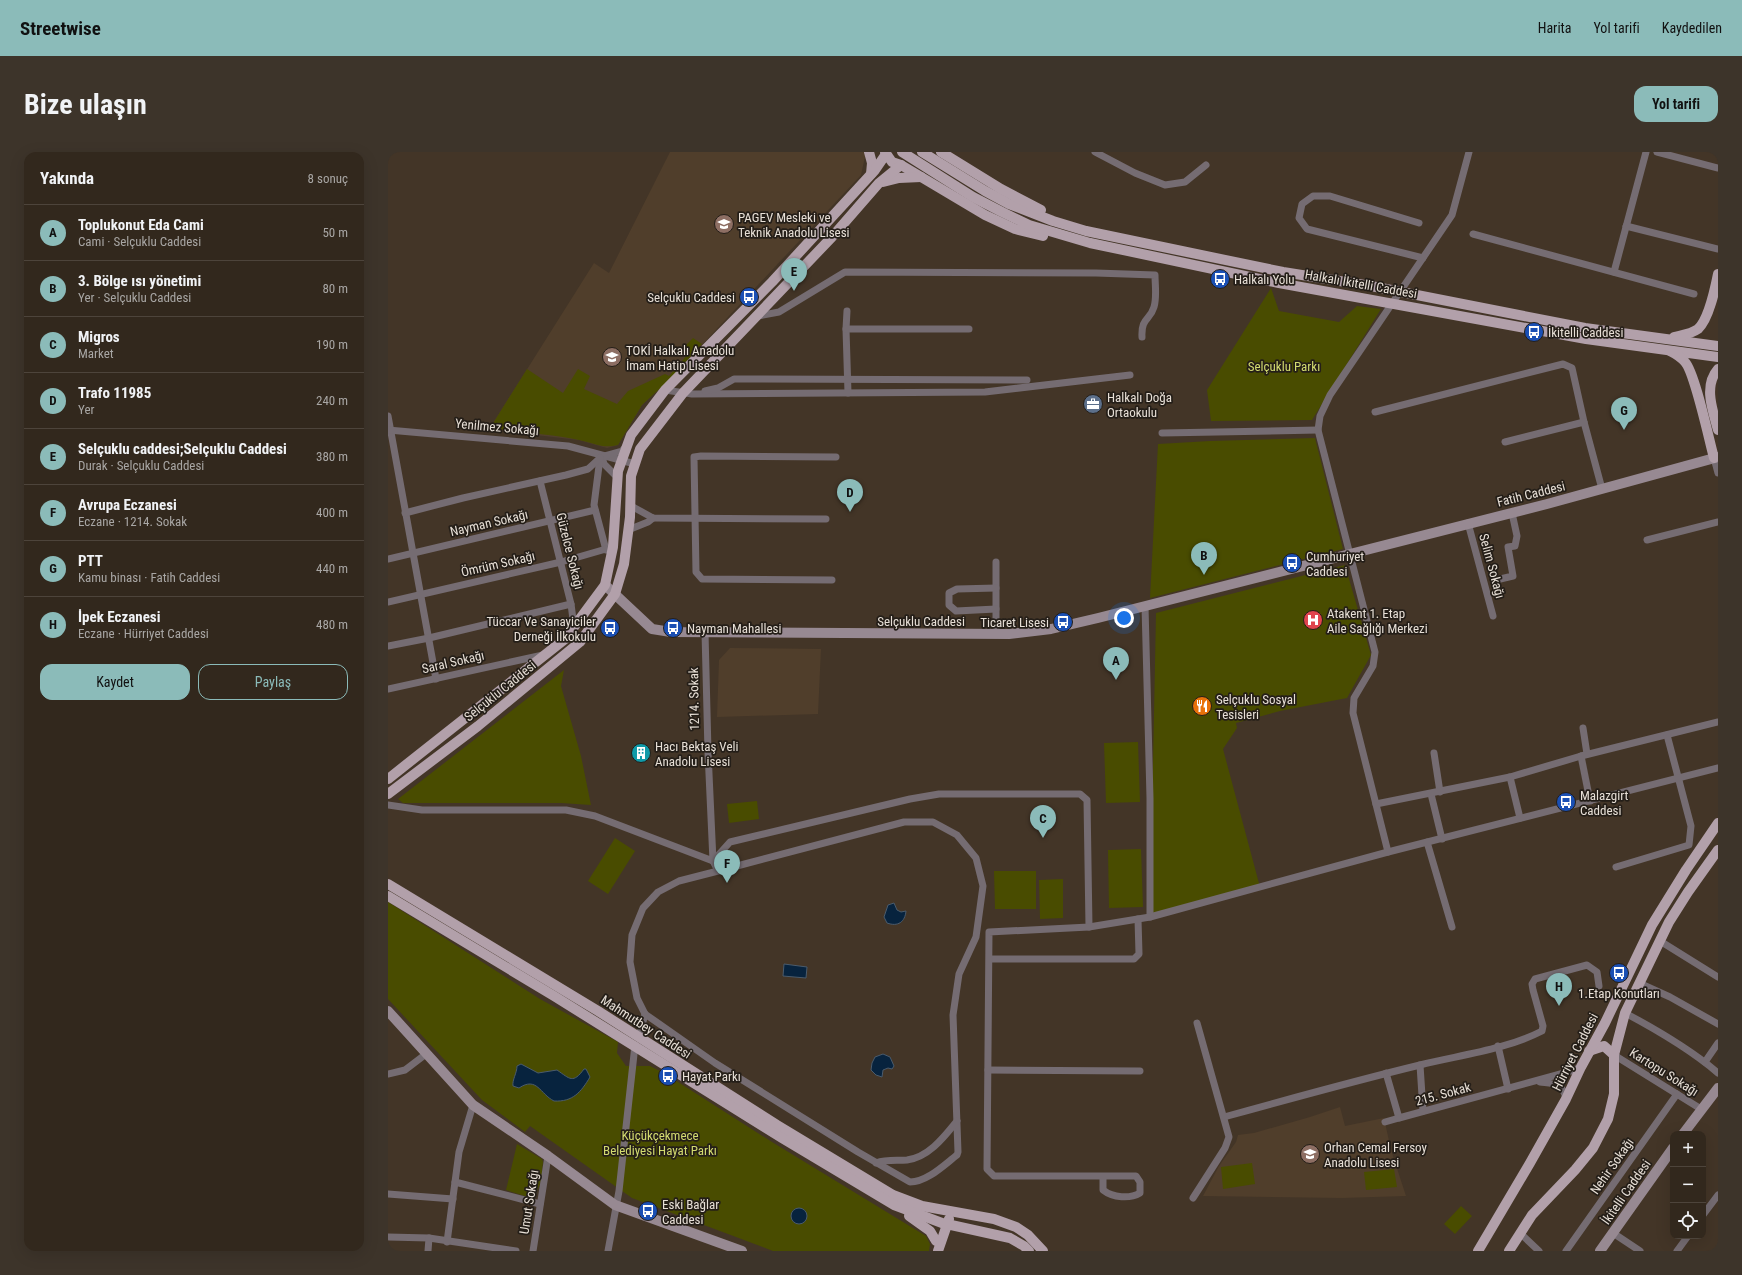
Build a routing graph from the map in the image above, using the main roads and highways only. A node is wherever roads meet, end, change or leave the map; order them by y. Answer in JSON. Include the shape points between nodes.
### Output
{"nodes":[{"id":1,"x":869,"y":152,"type":"edge"},
{"id":2,"x":902,"y":152,"type":"edge"},
{"id":3,"x":921,"y":152,"type":"edge"},
{"id":4,"x":884,"y":153,"type":"edge"},
{"id":5,"x":944,"y":153,"type":"edge"},
{"id":6,"x":901,"y":165,"type":"junction"},
{"id":7,"x":872,"y":174,"type":"junction"},
{"id":8,"x":921,"y":176,"type":"junction"},
{"id":9,"x":879,"y":183,"type":"junction"},
{"id":10,"x":1005,"y":208,"type":"junction"},
{"id":11,"x":1086,"y":230,"type":"junction"},
{"id":12,"x":1090,"y":243,"type":"junction"},
{"id":13,"x":1718,"y":274,"type":"edge"},
{"id":14,"x":1666,"y":344,"type":"junction"},
{"id":15,"x":1718,"y":346,"type":"edge"},
{"id":16,"x":1718,"y":357,"type":"edge"},
{"id":17,"x":1718,"y":369,"type":"edge"},
{"id":18,"x":1718,"y":430,"type":"edge"},
{"id":19,"x":1716,"y":458,"type":"edge"},
{"id":20,"x":388,"y":779,"type":"edge"},
{"id":21,"x":388,"y":794,"type":"edge"},
{"id":22,"x":1718,"y":823,"type":"edge"},
{"id":23,"x":1718,"y":850,"type":"edge"},
{"id":24,"x":388,"y":884,"type":"edge"},
{"id":25,"x":388,"y":896,"type":"edge"},
{"id":26,"x":637,"y":1041,"type":"junction"},
{"id":27,"x":1589,"y":1052,"type":"junction"},
{"id":28,"x":1614,"y":1055,"type":"junction"},
{"id":29,"x":900,"y":1208,"type":"junction"},
{"id":30,"x":949,"y":1211,"type":"junction"},
{"id":31,"x":945,"y":1224,"type":"junction"},
{"id":32,"x":966,"y":1228,"type":"junction"},
{"id":33,"x":937,"y":1249,"type":"edge"},
{"id":34,"x":1029,"y":1251,"type":"edge"},
{"id":35,"x":1043,"y":1251,"type":"edge"},
{"id":36,"x":1478,"y":1251,"type":"edge"},
{"id":37,"x":1509,"y":1251,"type":"edge"}],
"edges":[{"from":1,"to":7,"type":"main road"},
{"from":2,"to":10,"type":"main road","name":"Halkalı İkitelli Caddesi","via":[[973,197]]},
{"from":3,"to":6,"type":"main road","name":"Selçuklu Caddesi","via":[[912,162]]},
{"from":3,"to":10,"type":"main road","name":"Halkalı İkitelli Caddesi","via":[[984,191]]},
{"from":4,"to":6,"type":"main road","via":[[892,162]]},
{"from":4,"to":7,"type":"main road","name":"Selçuklu Caddesi"},
{"from":5,"to":11,"type":"main road","via":[[1035,208]]},
{"from":6,"to":8,"type":"main road"},
{"from":6,"to":9,"type":"main road","name":"Selçuklu Caddesi"},
{"from":7,"to":20,"type":"main road","name":"Selçuklu Caddesi","via":[[772,282],[665,390],[631,435],[618,471],[605,585],[565,639]]},
{"from":8,"to":9,"type":"main road"},
{"from":8,"to":12,"type":"main road","via":[[985,215],[1015,229]]},
{"from":9,"to":21,"type":"main road","name":"Selçuklu Caddesi","via":[[640,449],[631,476],[624,564],[615,594],[580,642],[478,726]]},
{"from":10,"to":11,"type":"main road","name":"Halkalı İkitelli Caddesi"},
{"from":10,"to":12,"type":"main road","name":"Halkalı İkitelli Caddesi","via":[[1029,225]]},
{"from":11,"to":14,"type":"main road","name":"Halkalı İkitelli Caddesi","via":[[1283,272],[1452,301]]},
{"from":12,"to":14,"type":"main road","name":"Halkalı İkitelli Caddesi","via":[[1279,283],[1586,339]]},
{"from":13,"to":14,"type":"main road","via":[[1705,320],[1698,329]]},
{"from":14,"to":15,"type":"main road","name":"Halkalı İkitelli Caddesi"},
{"from":14,"to":16,"type":"main road","name":"Halkalı İkitelli Caddesi"},
{"from":14,"to":19,"type":"main road","via":[[1686,363]]},
{"from":17,"to":18,"type":"main road","via":[[1711,381],[1710,397]]},
{"from":22,"to":27,"type":"main road","name":"Hürriyet Caddesi","via":[[1652,925]]},
{"from":23,"to":28,"type":"main road","via":[[1688,892],[1660,941],[1625,1013]]},
{"from":24,"to":26,"type":"main road","name":"Mahmutbey Caddesi"},
{"from":25,"to":26,"type":"main road","name":"Mahmutbey Caddesi"},
{"from":26,"to":29,"type":"main road","name":"Mahmutbey Caddesi","via":[[782,1138]]},
{"from":26,"to":30,"type":"main road","name":"Mahmutbey Caddesi","via":[[894,1195],[922,1206]]},
{"from":27,"to":28,"type":"main road","via":[[1604,1046]]},
{"from":27,"to":36,"type":"main road","name":"Hürriyet Caddesi","via":[[1566,1100]]},
{"from":28,"to":37,"type":"main road","via":[[1614,1094],[1608,1119],[1596,1142],[1575,1170],[1532,1216]]},
{"from":29,"to":31,"type":"main road","name":"Mahmutbey Caddesi"},
{"from":29,"to":33,"type":"main road","via":[[930,1231]]},
{"from":30,"to":31,"type":"main road"},
{"from":30,"to":35,"type":"main road","name":"Mahmutbey Caddesi","via":[[994,1219],[1016,1227]]},
{"from":31,"to":32,"type":"main road","name":"Mahmutbey Caddesi"},
{"from":31,"to":33,"type":"main road"},
{"from":32,"to":33,"type":"main road","via":[[955,1233]]},
{"from":32,"to":34,"type":"main road","name":"Mahmutbey Caddesi","via":[[1010,1238]]}]}
